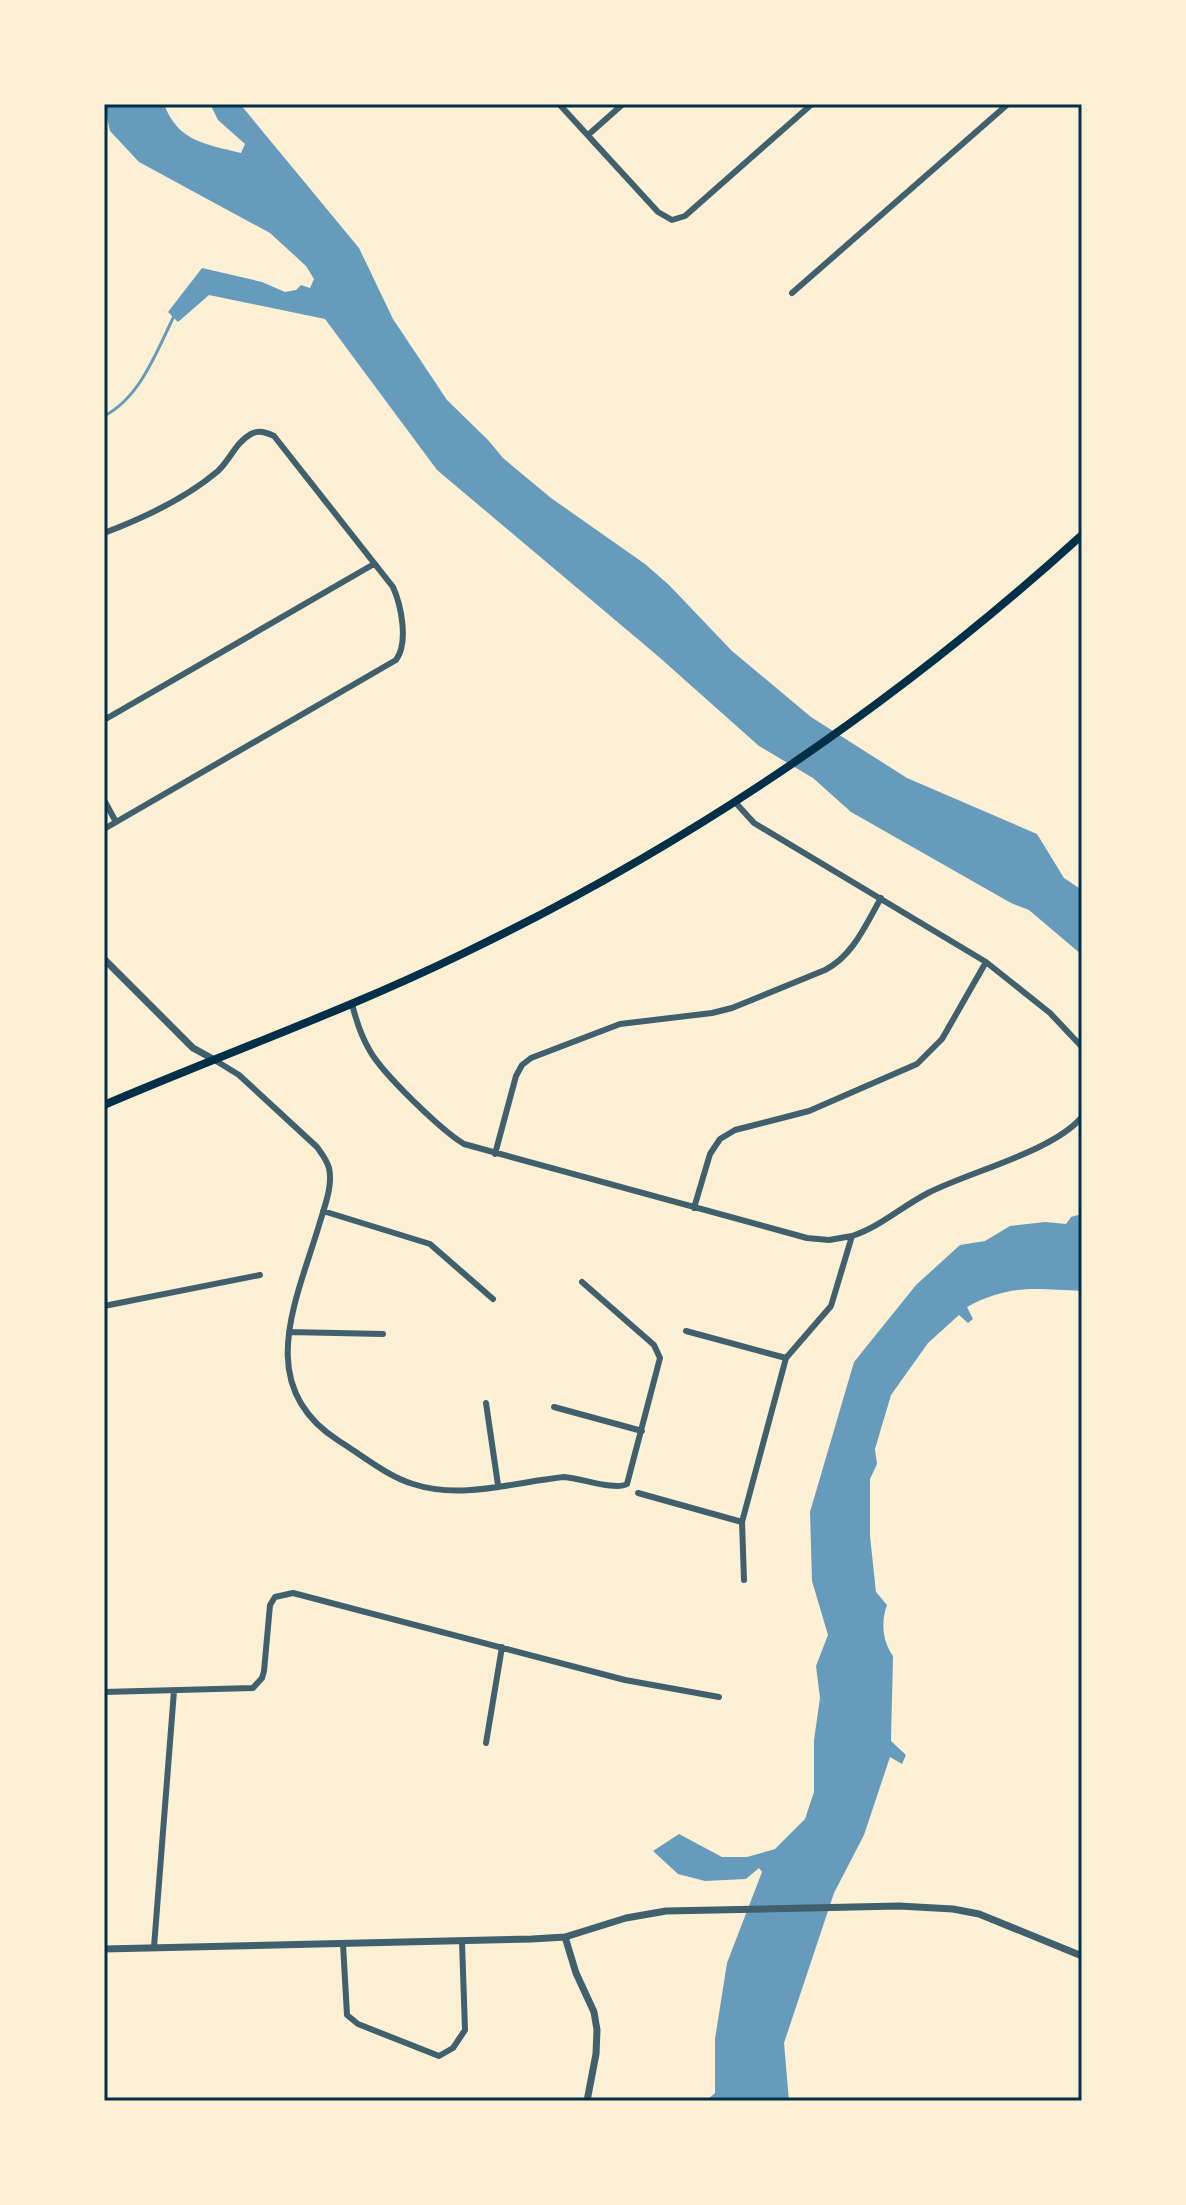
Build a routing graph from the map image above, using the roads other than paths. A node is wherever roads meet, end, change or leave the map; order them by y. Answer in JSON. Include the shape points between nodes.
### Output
{"nodes":[{"id":1,"x":559,"y":104,"type":"edge"},
{"id":2,"x":623,"y":104,"type":"edge"},
{"id":3,"x":812,"y":104,"type":"edge"},
{"id":4,"x":1008,"y":104,"type":"edge"},
{"id":5,"x":588,"y":135,"type":"junction"},
{"id":6,"x":792,"y":293,"type":"dead end"},
{"id":7,"x":104,"y":533,"type":"edge"},
{"id":8,"x":1082,"y":535,"type":"edge"},
{"id":9,"x":374,"y":564,"type":"junction"},
{"id":10,"x":104,"y":720,"type":"edge"},
{"id":11,"x":104,"y":800,"type":"edge"},
{"id":12,"x":735,"y":802,"type":"junction"},
{"id":13,"x":116,"y":822,"type":"junction"},
{"id":14,"x":104,"y":829,"type":"edge"},
{"id":15,"x":881,"y":898,"type":"junction"},
{"id":16,"x":104,"y":959,"type":"edge"},
{"id":17,"x":986,"y":962,"type":"junction"},
{"id":18,"x":352,"y":1004,"type":"junction"},
{"id":19,"x":1082,"y":1047,"type":"edge"},
{"id":20,"x":213,"y":1059,"type":"junction"},
{"id":21,"x":104,"y":1105,"type":"edge"},
{"id":22,"x":1082,"y":1117,"type":"edge"},
{"id":23,"x":495,"y":1154,"type":"junction"},
{"id":24,"x":694,"y":1208,"type":"junction"},
{"id":25,"x":323,"y":1211,"type":"junction"},
{"id":26,"x":852,"y":1236,"type":"junction"},
{"id":27,"x":260,"y":1275,"type":"dead end"},
{"id":28,"x":582,"y":1282,"type":"dead end"},
{"id":29,"x":493,"y":1299,"type":"dead end"},
{"id":30,"x":104,"y":1306,"type":"edge"},
{"id":31,"x":686,"y":1331,"type":"dead end"},
{"id":32,"x":289,"y":1332,"type":"junction"},
{"id":33,"x":383,"y":1334,"type":"dead end"},
{"id":34,"x":786,"y":1358,"type":"junction"},
{"id":35,"x":486,"y":1403,"type":"dead end"},
{"id":36,"x":554,"y":1407,"type":"dead end"},
{"id":37,"x":642,"y":1431,"type":"junction"},
{"id":38,"x":498,"y":1485,"type":"junction"},
{"id":39,"x":638,"y":1493,"type":"dead end"},
{"id":40,"x":742,"y":1522,"type":"junction"},
{"id":41,"x":744,"y":1580,"type":"dead end"},
{"id":42,"x":502,"y":1647,"type":"junction"},
{"id":43,"x":174,"y":1691,"type":"junction"},
{"id":44,"x":104,"y":1692,"type":"edge"},
{"id":45,"x":719,"y":1697,"type":"dead end"},
{"id":46,"x":486,"y":1743,"type":"dead end"},
{"id":47,"x":565,"y":1937,"type":"junction"},
{"id":48,"x":462,"y":1942,"type":"junction"},
{"id":49,"x":343,"y":1944,"type":"junction"},
{"id":50,"x":154,"y":1947,"type":"junction"},
{"id":51,"x":104,"y":1949,"type":"edge"},
{"id":52,"x":1082,"y":1956,"type":"edge"},
{"id":53,"x":587,"y":2101,"type":"edge"}],
"edges":[{"from":1,"to":5,"type":"street"},
{"from":2,"to":5,"type":"street"},
{"from":3,"to":5,"type":"street","via":[[685,216],[672,220],[658,212]]},
{"from":4,"to":6,"type":"street"},
{"from":7,"to":9,"type":"street","via":[[193,489],[220,469],[243,438],[265,432],[274,436]]},
{"from":8,"to":12,"type":"main road","via":[[943,654]]},
{"from":9,"to":10,"type":"street"},
{"from":9,"to":13,"type":"street","via":[[398,599],[396,660]]},
{"from":11,"to":13,"type":"street"},
{"from":12,"to":15,"type":"street","via":[[754,823]]},
{"from":12,"to":18,"type":"main road","via":[[540,914]]},
{"from":13,"to":14,"type":"street"},
{"from":15,"to":17,"type":"street"},
{"from":15,"to":23,"type":"street","via":[[850,950],[834,966],[732,1008],[620,1024],[526,1062],[516,1076]]},
{"from":16,"to":20,"type":"street","via":[[193,1048]]},
{"from":17,"to":19,"type":"street","via":[[1050,1013]]},
{"from":17,"to":24,"type":"street","via":[[942,1039],[917,1064],[793,1117],[735,1130],[720,1139],[710,1154]]},
{"from":18,"to":20,"type":"main road"},
{"from":18,"to":23,"type":"street","via":[[370,1051],[387,1072],[451,1136]]},
{"from":20,"to":21,"type":"main road"},
{"from":20,"to":25,"type":"street","via":[[239,1075],[317,1147],[329,1169]]},
{"from":22,"to":26,"type":"street","via":[[1063,1135],[929,1192]]},
{"from":23,"to":24,"type":"street"},
{"from":24,"to":26,"type":"street","via":[[807,1238]]},
{"from":25,"to":29,"type":"street","via":[[430,1244]]},
{"from":25,"to":32,"type":"street"},
{"from":26,"to":34,"type":"street","via":[[831,1306]]},
{"from":27,"to":30,"type":"street"},
{"from":28,"to":37,"type":"street","via":[[659,1352]]},
{"from":31,"to":34,"type":"street"},
{"from":32,"to":33,"type":"street"},
{"from":32,"to":38,"type":"street","via":[[289,1381],[326,1433],[413,1485],[449,1491]]},
{"from":34,"to":40,"type":"street"},
{"from":35,"to":38,"type":"street"},
{"from":36,"to":37,"type":"street"},
{"from":37,"to":38,"type":"street","via":[[624,1486],[564,1477]]},
{"from":39,"to":40,"type":"street"},
{"from":40,"to":41,"type":"street"},
{"from":42,"to":43,"type":"street","via":[[284,1593],[270,1605],[258,1684]]},
{"from":42,"to":45,"type":"street","via":[[625,1680]]},
{"from":42,"to":46,"type":"street"},
{"from":43,"to":44,"type":"street"},
{"from":43,"to":50,"type":"street"},
{"from":47,"to":48,"type":"street"},
{"from":47,"to":52,"type":"street","via":[[635,1916],[899,1906],[979,1914]]},
{"from":47,"to":53,"type":"street","via":[[597,2030]]},
{"from":48,"to":49,"type":"street"},
{"from":48,"to":49,"type":"street","via":[[465,2030],[453,2048],[439,2056],[347,2015]]},
{"from":49,"to":50,"type":"street"},
{"from":50,"to":51,"type":"street"}]}
